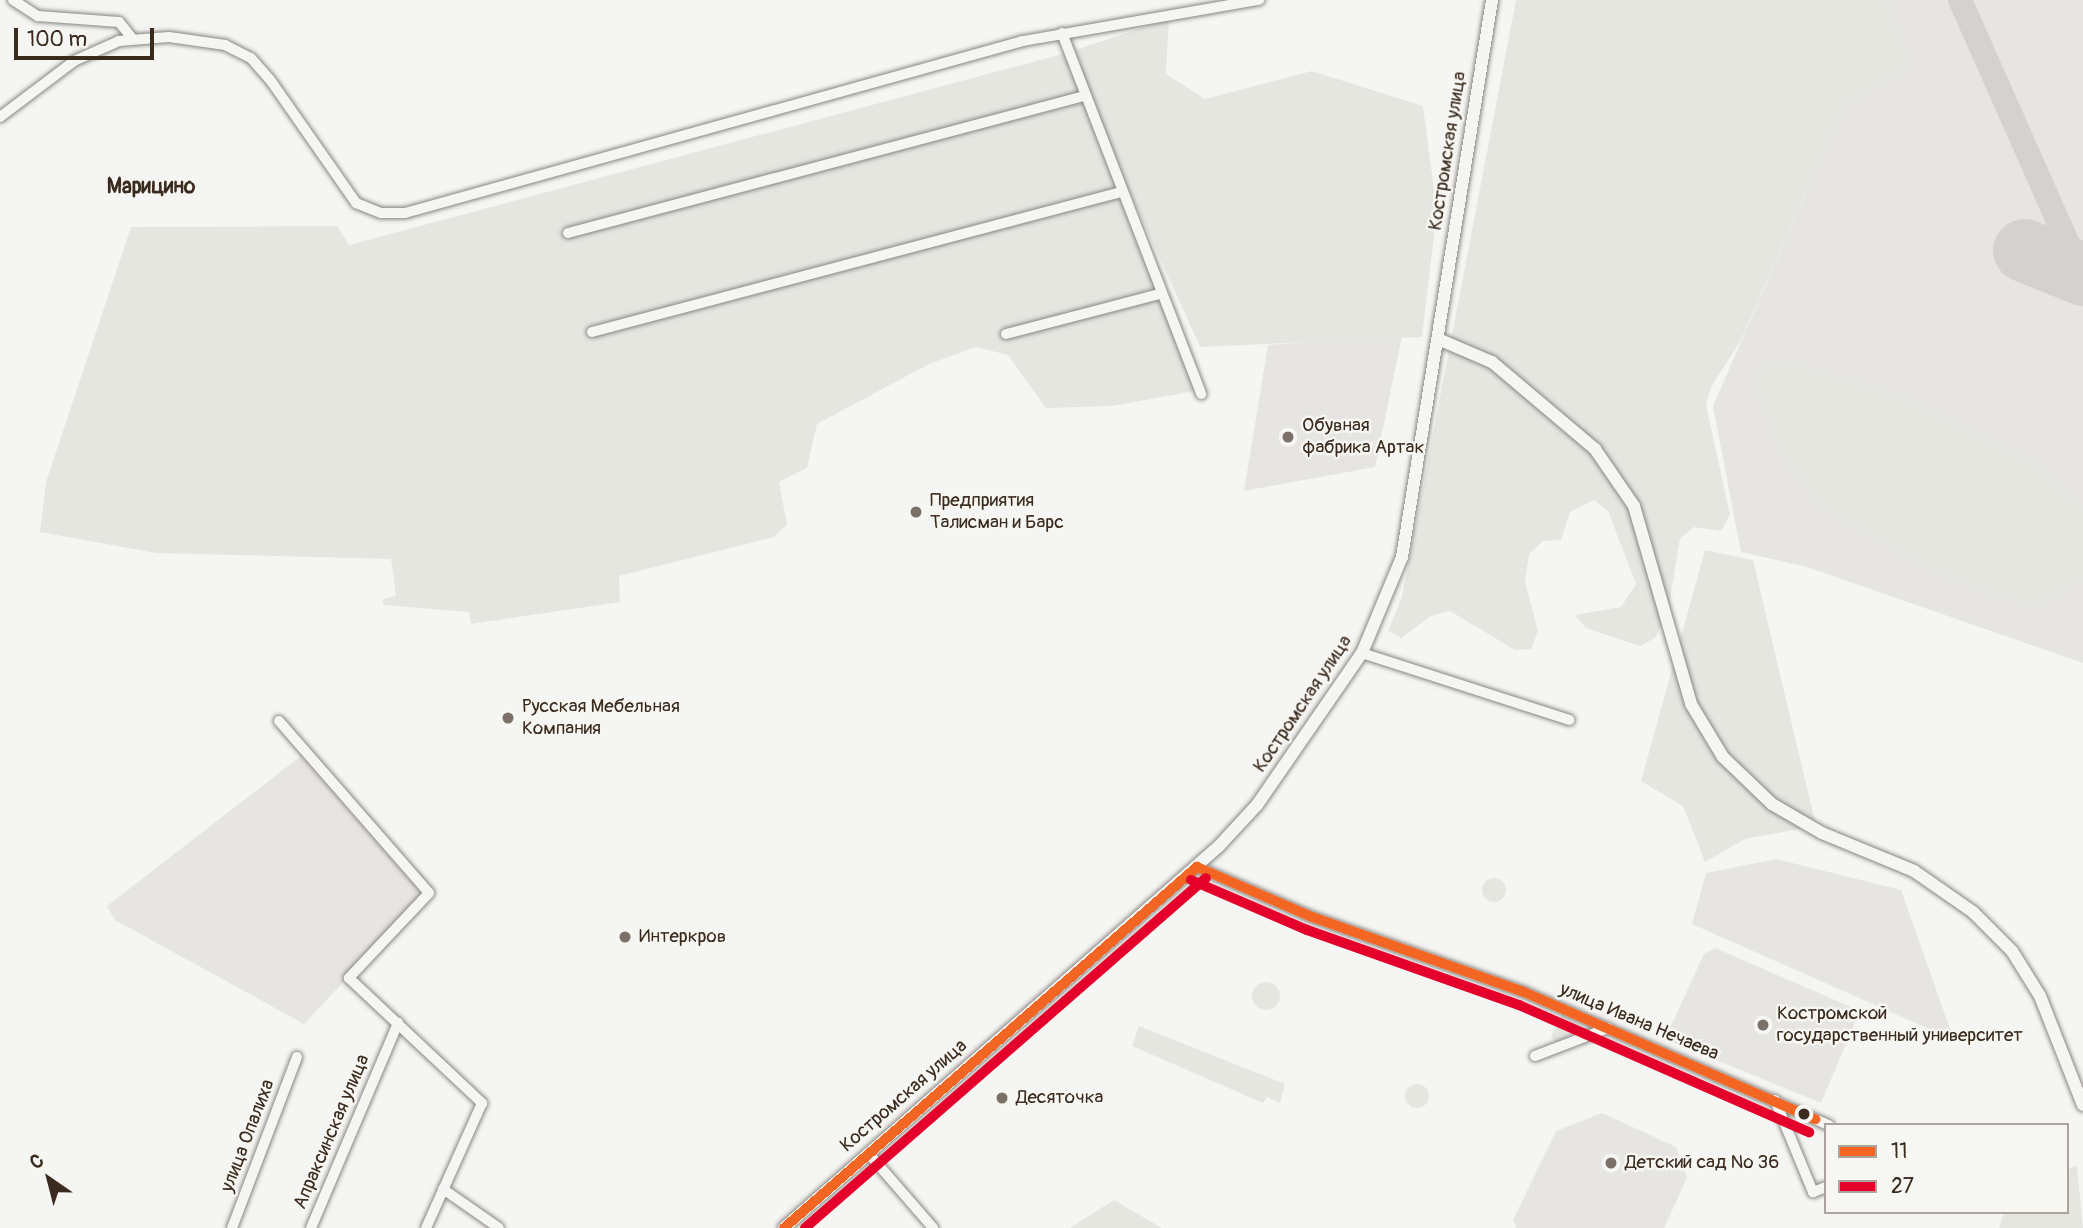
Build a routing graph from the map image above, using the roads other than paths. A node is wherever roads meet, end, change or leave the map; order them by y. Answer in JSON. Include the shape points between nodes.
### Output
{"nodes":[{"id":1,"x":13,"y":0,"type":"edge"},
{"id":2,"x":1259,"y":0,"type":"edge"},
{"id":3,"x":1492,"y":0,"type":"edge"},
{"id":4,"x":1062,"y":33,"type":"junction"},
{"id":5,"x":133,"y":38,"type":"junction"},
{"id":6,"x":1084,"y":96,"type":"junction"},
{"id":7,"x":0,"y":117,"type":"edge"},
{"id":8,"x":1121,"y":192,"type":"junction"},
{"id":9,"x":568,"y":233,"type":"dead end"},
{"id":10,"x":1160,"y":294,"type":"junction"},
{"id":11,"x":592,"y":332,"type":"dead end"},
{"id":12,"x":1006,"y":334,"type":"dead end"},
{"id":13,"x":1438,"y":340,"type":"junction"},
{"id":14,"x":1201,"y":394,"type":"dead end"},
{"id":15,"x":1362,"y":653,"type":"junction"},
{"id":16,"x":1569,"y":720,"type":"dead end"},
{"id":17,"x":279,"y":721,"type":"dead end"},
{"id":18,"x":1197,"y":867,"type":"junction"},
{"id":19,"x":398,"y":1024,"type":"junction"},
{"id":20,"x":1608,"y":1028,"type":"junction"},
{"id":21,"x":1535,"y":1056,"type":"dead end"},
{"id":22,"x":297,"y":1057,"type":"dead end"},
{"id":23,"x":1775,"y":1100,"type":"junction"},
{"id":24,"x":2083,"y":1105,"type":"edge"},
{"id":25,"x":1825,"y":1123,"type":"edge"},
{"id":26,"x":869,"y":1154,"type":"junction"},
{"id":27,"x":1824,"y":1188,"type":"edge"},
{"id":28,"x":443,"y":1189,"type":"junction"},
{"id":29,"x":232,"y":1228,"type":"edge"},
{"id":30,"x":310,"y":1228,"type":"edge"},
{"id":31,"x":426,"y":1228,"type":"edge"},
{"id":32,"x":499,"y":1228,"type":"edge"},
{"id":33,"x":784,"y":1228,"type":"edge"},
{"id":34,"x":933,"y":1228,"type":"edge"}],
"edges":[{"from":1,"to":5,"type":"street","via":[[38,16],[119,22]]},
{"from":2,"to":4,"type":"street"},
{"from":3,"to":13,"type":"main road","name":"Костромская улица"},
{"from":4,"to":5,"type":"street","via":[[405,213],[381,213],[349,194],[251,58],[195,39]]},
{"from":4,"to":6,"type":"street"},
{"from":5,"to":7,"type":"street","via":[[74,61]]},
{"from":6,"to":8,"type":"street"},
{"from":6,"to":9,"type":"street"},
{"from":8,"to":10,"type":"street"},
{"from":8,"to":11,"type":"street"},
{"from":10,"to":12,"type":"street"},
{"from":10,"to":14,"type":"street"},
{"from":13,"to":15,"type":"main road","name":"Костромская улица","via":[[1402,557]]},
{"from":13,"to":24,"type":"main road","via":[[1492,362],[1542,398],[1603,460],[1634,506],[1691,704],[1723,757],[1772,804],[1822,834],[1914,871],[1973,912],[2012,951],[2040,996]]},
{"from":15,"to":16,"type":"street"},
{"from":15,"to":18,"type":"main road","name":"Костромская улица","via":[[1256,805]]},
{"from":17,"to":19,"type":"street","via":[[429,894],[349,978]]},
{"from":18,"to":20,"type":"street","name":"улица Ивана Нечаева"},
{"from":18,"to":26,"type":"main road","name":"Костромская улица"},
{"from":19,"to":28,"type":"street","via":[[482,1103]]},
{"from":19,"to":30,"type":"street","name":"Апраксинская улица"},
{"from":20,"to":21,"type":"street"},
{"from":20,"to":23,"type":"street","name":"улица Ивана Нечаева"},
{"from":22,"to":29,"type":"street","name":"улица Опалиха"},
{"from":23,"to":25,"type":"street","name":"улица Ивана Нечаева"},
{"from":23,"to":27,"type":"street","via":[[1813,1192]]},
{"from":26,"to":33,"type":"main road","name":"Костромская улица"},
{"from":26,"to":34,"type":"street"},
{"from":28,"to":31,"type":"street"},
{"from":28,"to":32,"type":"street"}]}
